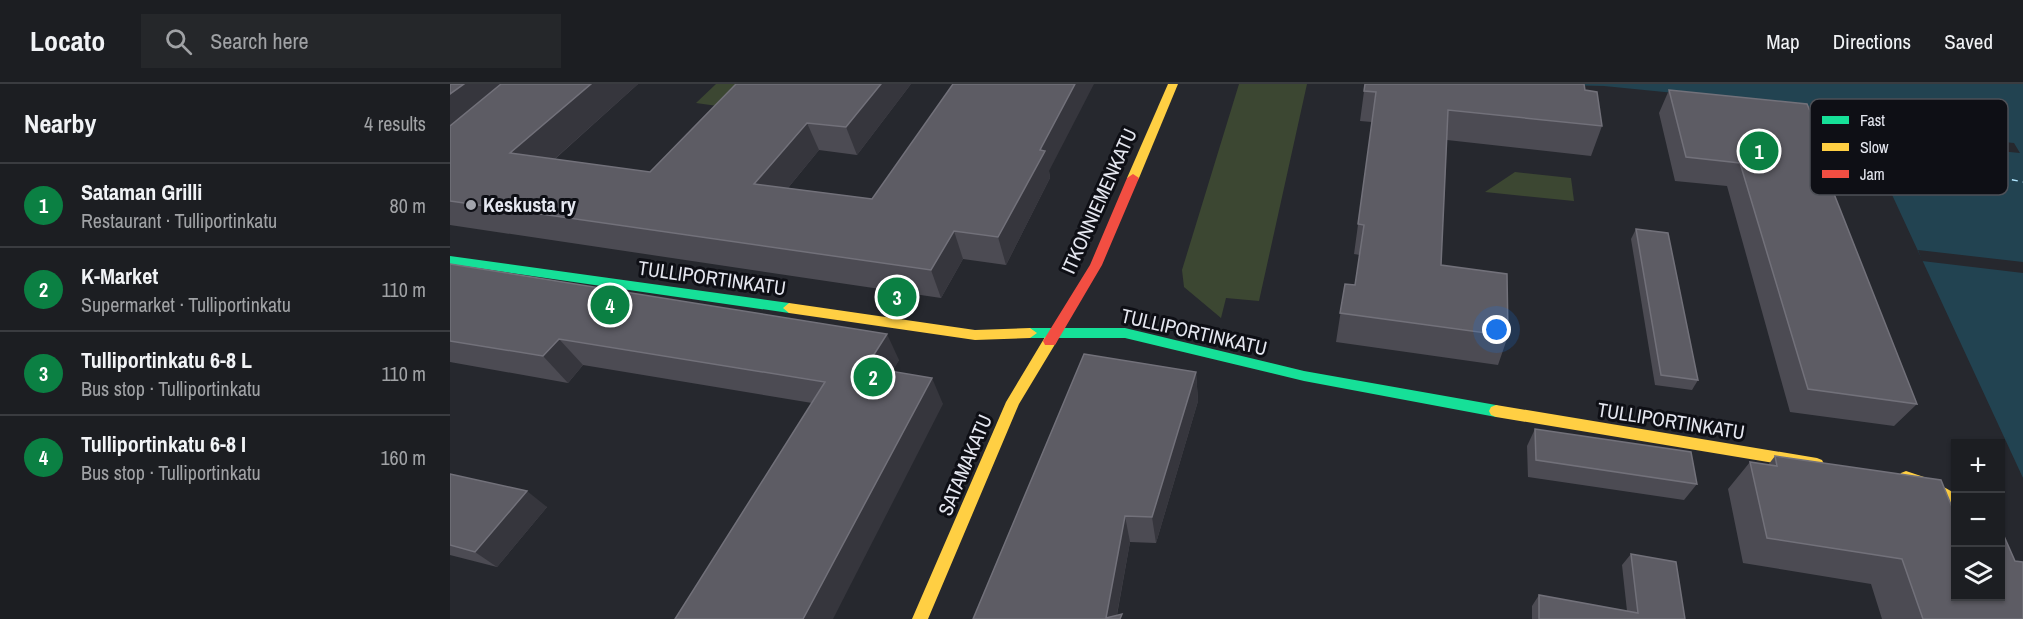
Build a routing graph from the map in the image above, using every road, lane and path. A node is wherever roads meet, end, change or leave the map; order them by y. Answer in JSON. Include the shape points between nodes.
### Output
{"nodes":[{"id":1,"x":1173,"y":84,"type":"edge"},
{"id":2,"x":450,"y":260,"type":"edge"},
{"id":3,"x":1056,"y":332,"type":"junction"},
{"id":4,"x":1831,"y":466,"type":"edge"},
{"id":5,"x":1888,"y":475,"type":"edge"},
{"id":6,"x":1951,"y":499,"type":"edge"},
{"id":7,"x":920,"y":619,"type":"edge"}],
"edges":[{"from":1,"to":3,"type":"street","name":"ITKONNIEMENKATU","via":[[1096,265]]},
{"from":2,"to":3,"type":"street","name":"TULLIPORTINKATU","via":[[975,336]]},
{"from":3,"to":4,"type":"street","name":"TULLIPORTINKATU","via":[[1125,333],[1304,376],[1637,436]]},
{"from":3,"to":7,"type":"street","name":"SATAMAKATU","via":[[1014,402]]},
{"from":5,"to":6,"type":"street","via":[[1925,484]]}]}
